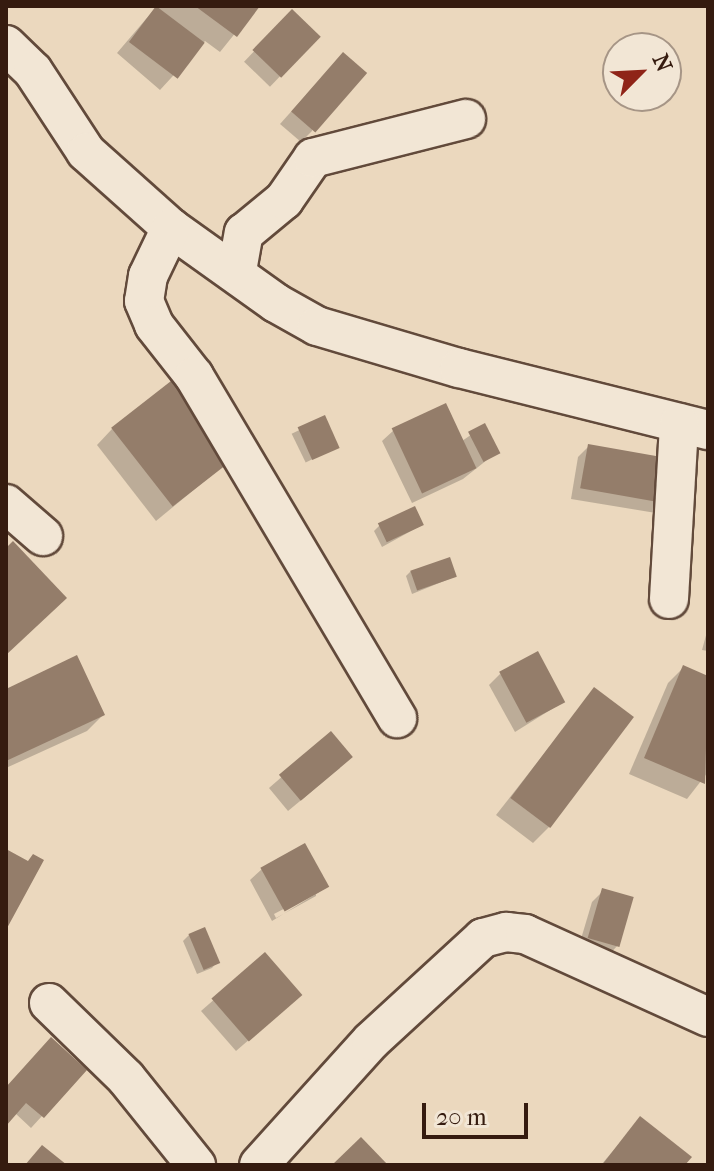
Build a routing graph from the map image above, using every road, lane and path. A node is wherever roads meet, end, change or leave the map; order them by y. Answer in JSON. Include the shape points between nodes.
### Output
{"nodes":[{"id":1,"x":6,"y":45,"type":"edge"},
{"id":2,"x":466,"y":119,"type":"dead end"},
{"id":3,"x":171,"y":228,"type":"junction"},
{"id":4,"x":237,"y":271,"type":"junction"},
{"id":5,"x":694,"y":426,"type":"edge"},
{"id":6,"x":6,"y":504,"type":"edge"},
{"id":7,"x":43,"y":536,"type":"dead end"},
{"id":8,"x":669,"y":599,"type":"dead end"},
{"id":9,"x":397,"y":718,"type":"dead end"},
{"id":10,"x":49,"y":1003,"type":"dead end"},
{"id":11,"x":708,"y":1017,"type":"edge"},
{"id":12,"x":196,"y":1165,"type":"edge"},
{"id":13,"x":259,"y":1165,"type":"edge"}],
"edges":[{"from":1,"to":3,"type":"street","via":[[33,71],[86,152]]},
{"from":2,"to":4,"type":"street","via":[[313,158],[284,200],[244,233]]},
{"from":3,"to":4,"type":"street"},
{"from":3,"to":9,"type":"street","via":[[148,276],[144,301],[154,325],[194,376]]},
{"from":4,"to":5,"type":"street","via":[[276,303],[317,326],[459,368]]},
{"from":5,"to":8,"type":"street"},
{"from":6,"to":7,"type":"street"},
{"from":10,"to":12,"type":"street","via":[[126,1078]]},
{"from":11,"to":13,"type":"street","via":[[525,934],[483,938],[371,1041]]}]}
